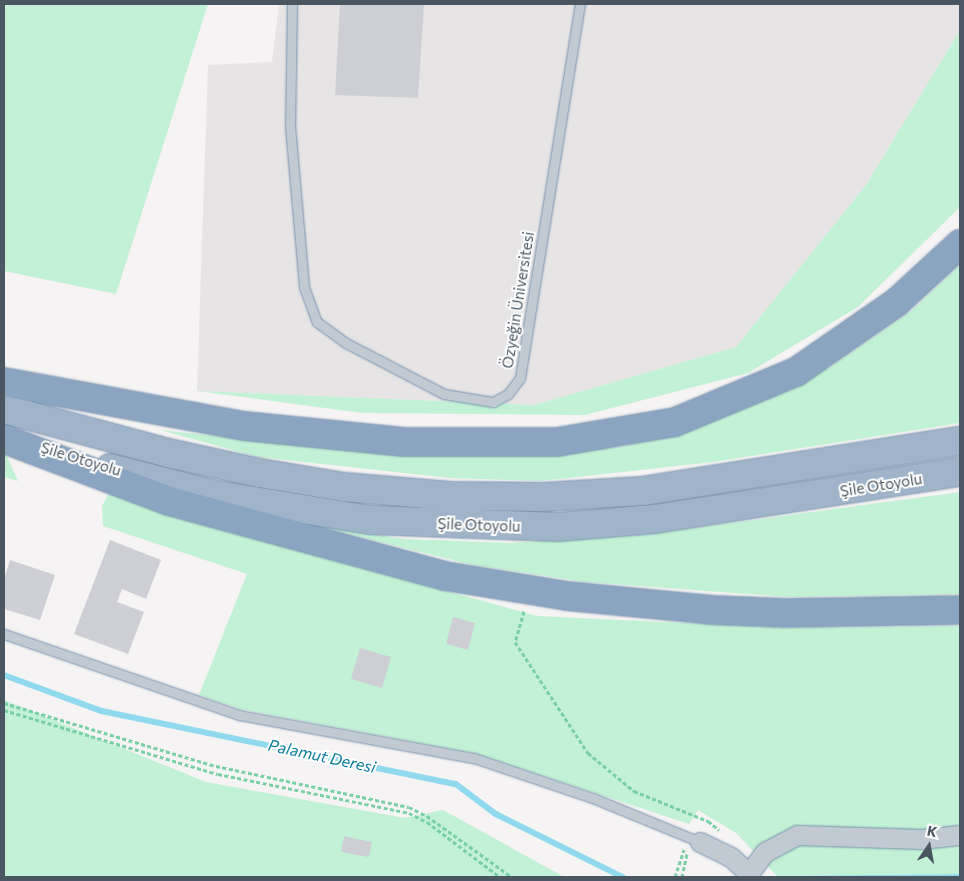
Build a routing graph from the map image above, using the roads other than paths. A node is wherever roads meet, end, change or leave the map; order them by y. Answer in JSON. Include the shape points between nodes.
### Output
{"nodes":[{"id":1,"x":292,"y":4,"type":"edge"},
{"id":2,"x":580,"y":4,"type":"edge"},
{"id":3,"x":960,"y":244,"type":"edge"},
{"id":4,"x":4,"y":382,"type":"edge"},
{"id":5,"x":4,"y":409,"type":"edge"},
{"id":6,"x":4,"y":437,"type":"edge"},
{"id":7,"x":960,"y":441,"type":"edge"},
{"id":8,"x":960,"y":472,"type":"edge"},
{"id":9,"x":960,"y":610,"type":"edge"},
{"id":10,"x":4,"y":634,"type":"edge"},
{"id":11,"x":960,"y":835,"type":"edge"},
{"id":12,"x":694,"y":839,"type":"joint"},
{"id":13,"x":747,"y":875,"type":"edge"}],
"edges":[{"from":1,"to":2,"type":"lane","name":"Özyeğin Üniversitesi","via":[[290,126],[304,287],[316,322],[346,343],[444,394],[493,402],[508,394],[520,378]]},
{"from":3,"to":4,"type":"highway","via":[[897,302],[796,372],[675,422],[567,441],[404,442],[254,427]]},
{"from":5,"to":7,"type":"highway","name":"Şile Otoyolu","via":[[168,453],[260,473],[344,487],[450,496],[543,497],[643,491]]},
{"from":6,"to":8,"type":"highway","name":"Şile Otoyolu","via":[[210,494],[370,520],[465,526],[558,527],[655,519]]},
{"from":6,"to":9,"type":"highway","via":[[170,501],[445,576],[530,591],[730,611]]},
{"from":10,"to":12,"type":"lane","via":[[239,716],[474,758]]},
{"from":11,"to":13,"type":"street","via":[[921,840],[797,835],[765,852]]},
{"from":12,"to":13,"type":"street","via":[[731,858]]}]}
